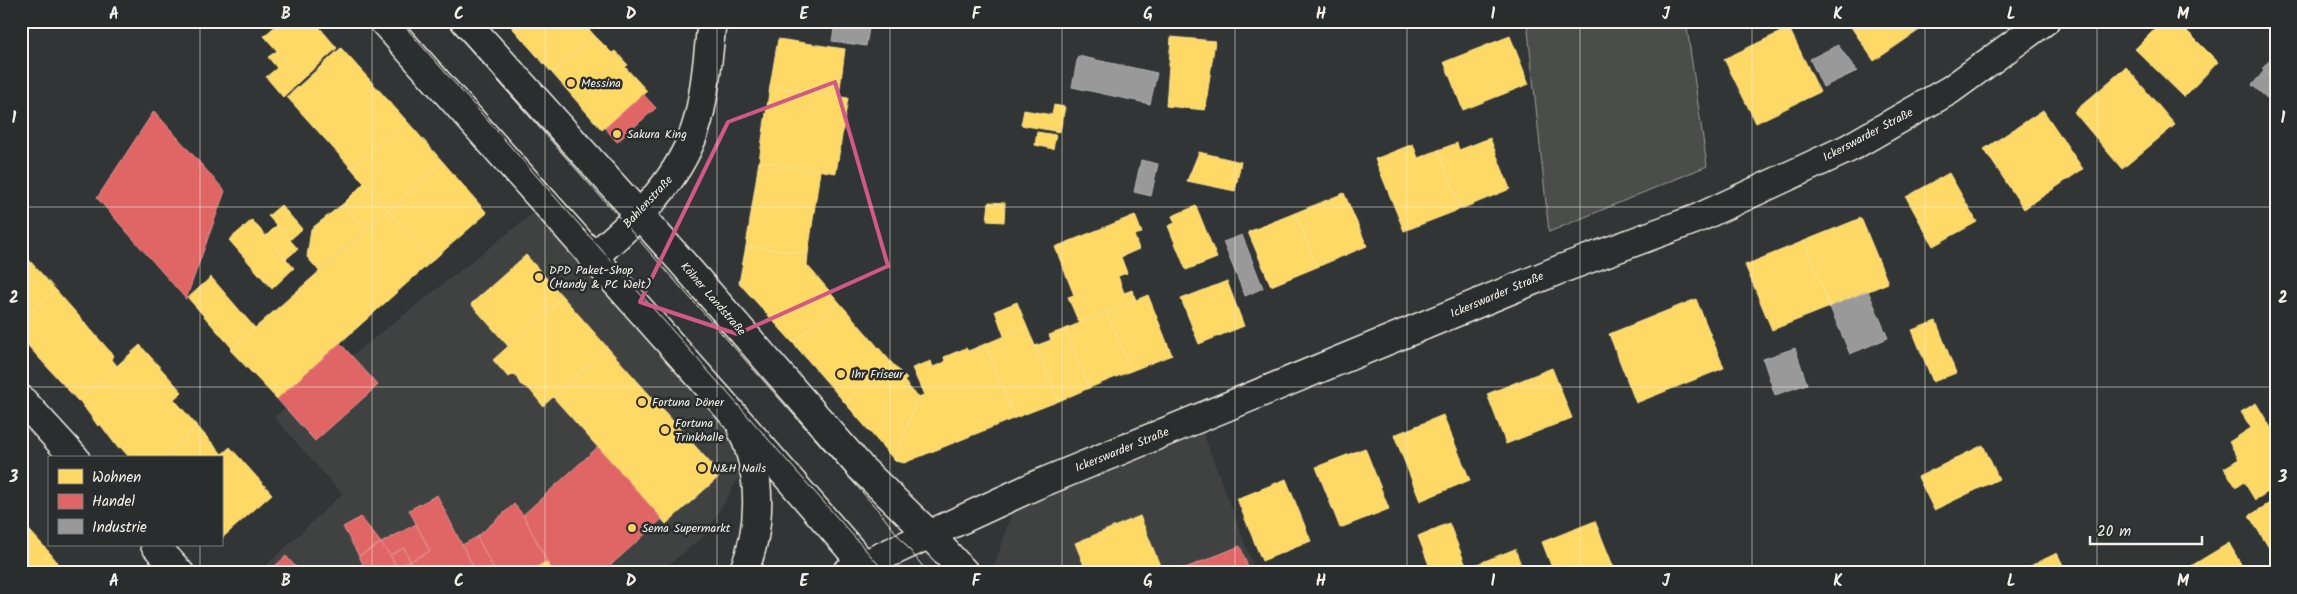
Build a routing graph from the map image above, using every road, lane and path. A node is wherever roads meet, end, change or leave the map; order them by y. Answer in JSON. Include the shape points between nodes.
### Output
{"nodes":[{"id":1,"x":383,"y":21,"type":"edge"},
{"id":2,"x":465,"y":21,"type":"edge"},
{"id":3,"x":712,"y":21,"type":"edge"},
{"id":4,"x":2045,"y":21,"type":"edge"},
{"id":5,"x":638,"y":214,"type":"junction"},
{"id":6,"x":593,"y":257,"type":"junction"},
{"id":7,"x":21,"y":399,"type":"edge"},
{"id":8,"x":736,"y":418,"type":"junction"},
{"id":9,"x":73,"y":456,"type":"edge"},
{"id":10,"x":929,"y":534,"type":"junction"},
{"id":11,"x":156,"y":546,"type":"edge"},
{"id":12,"x":861,"y":570,"type":"edge"},
{"id":13,"x":180,"y":573,"type":"edge"},
{"id":14,"x":743,"y":573,"type":"edge"},
{"id":15,"x":965,"y":573,"type":"edge"}],
"edges":[{"from":1,"to":6,"type":"main road"},
{"from":2,"to":5,"type":"main road","name":"Kölner Landstraße"},
{"from":3,"to":5,"type":"main road","name":"Bahlenstraße","via":[[699,119],[687,151],[673,176]]},
{"from":4,"to":10,"type":"main road","name":"Ickerswarder Straße","via":[[1950,90],[1849,148],[1696,218],[1561,269],[1011,496]]},
{"from":5,"to":6,"type":"main road","name":"Bahlenstraße"},
{"from":5,"to":10,"type":"main road","name":"Kölner Landstraße","via":[[861,468]]},
{"from":6,"to":8,"type":"main road"},
{"from":7,"to":9,"type":"main road"},
{"from":8,"to":12,"type":"main road"},
{"from":8,"to":14,"type":"main road","via":[[749,447],[756,491],[757,517],[750,556]]},
{"from":10,"to":12,"type":"main road","name":"Ickerswarder Straße"},
{"from":10,"to":15,"type":"main road","name":"Kölner Landstraße"},
{"from":11,"to":13,"type":"main road"}]}
